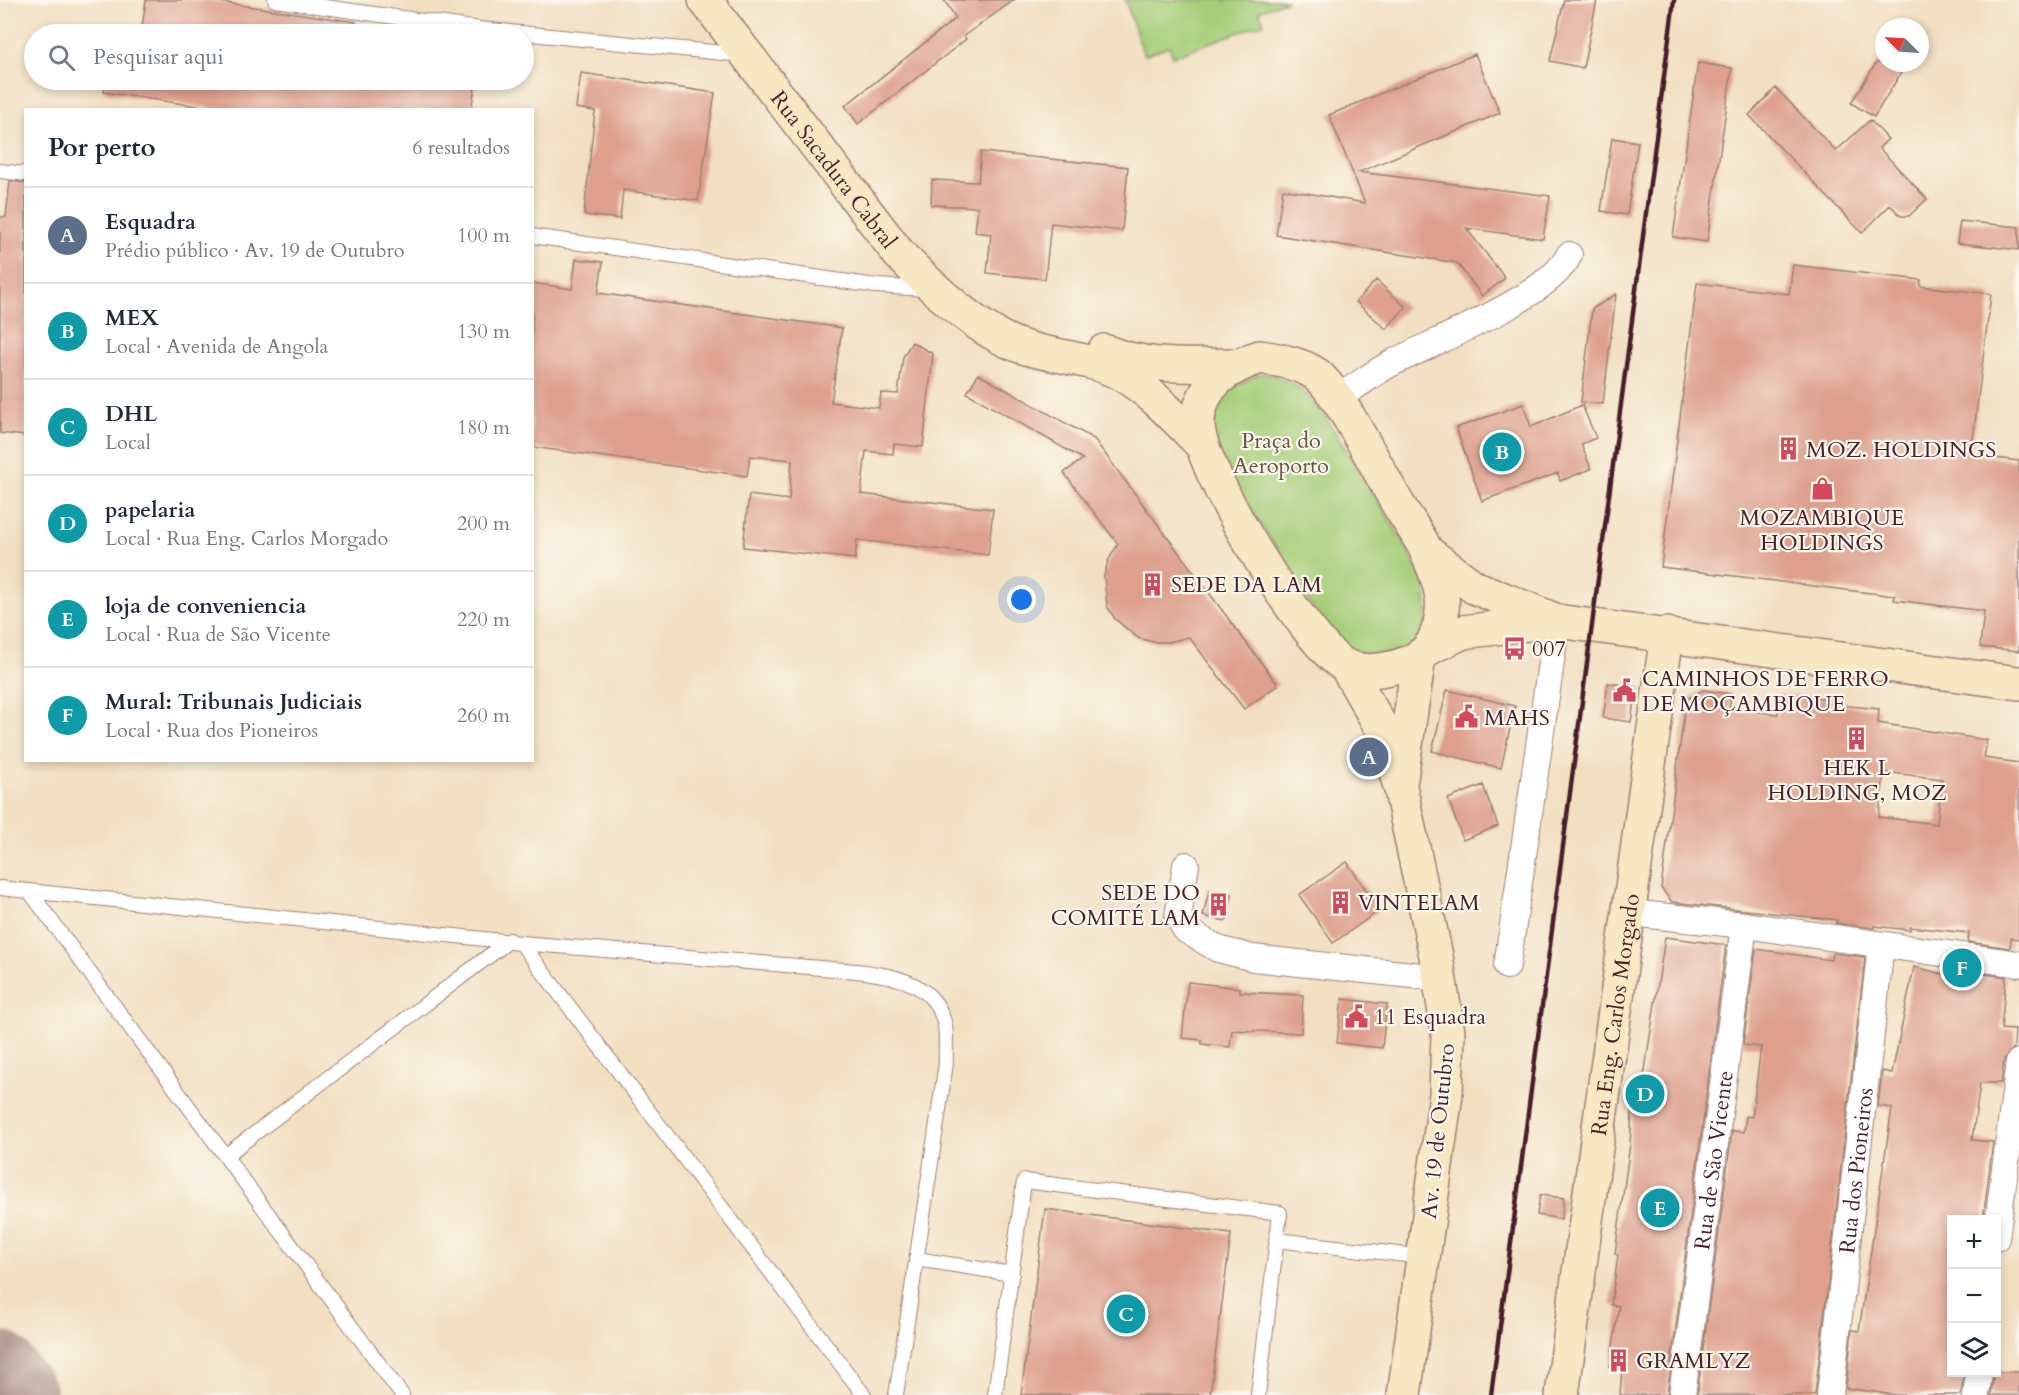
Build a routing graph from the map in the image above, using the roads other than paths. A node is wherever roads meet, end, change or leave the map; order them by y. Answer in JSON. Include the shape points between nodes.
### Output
{"nodes":[{"id":1,"x":275,"y":0,"type":"edge"},
{"id":2,"x":705,"y":0,"type":"edge"},
{"id":3,"x":445,"y":24,"type":"edge"},
{"id":4,"x":534,"y":34,"type":"edge"},
{"id":5,"x":748,"y":56,"type":"junction"},
{"id":6,"x":0,"y":171,"type":"edge"},
{"id":7,"x":24,"y":174,"type":"edge"},
{"id":8,"x":534,"y":236,"type":"edge"},
{"id":9,"x":1569,"y":255,"type":"dead end"},
{"id":10,"x":934,"y":289,"type":"junction"},
{"id":11,"x":980,"y":323,"type":"junction"},
{"id":12,"x":1236,"y":365,"type":"junction"},
{"id":13,"x":1336,"y":398,"type":"junction"},
{"id":14,"x":1200,"y":443,"type":"junction"},
{"id":15,"x":1427,"y":552,"type":"junction"},
{"id":16,"x":1557,"y":621,"type":"junction"},
{"id":17,"x":1667,"y":634,"type":"junction"},
{"id":18,"x":1425,"y":652,"type":"junction"},
{"id":19,"x":1346,"y":666,"type":"junction"},
{"id":20,"x":2019,"y":683,"type":"edge"},
{"id":21,"x":1400,"y":786,"type":"junction"},
{"id":22,"x":1186,"y":866,"type":"dead end"},
{"id":23,"x":0,"y":888,"type":"edge"},
{"id":24,"x":30,"y":892,"type":"junction"},
{"id":25,"x":1630,"y":913,"type":"junction"},
{"id":26,"x":1744,"y":925,"type":"junction"},
{"id":27,"x":516,"y":942,"type":"junction"},
{"id":28,"x":1881,"y":945,"type":"junction"},
{"id":29,"x":2019,"y":964,"type":"edge"},
{"id":30,"x":1507,"y":966,"type":"dead end"},
{"id":31,"x":1440,"y":978,"type":"junction"},
{"id":32,"x":2019,"y":1062,"type":"edge"},
{"id":33,"x":225,"y":1156,"type":"junction"},
{"id":34,"x":1999,"y":1215,"type":"edge"},
{"id":35,"x":1276,"y":1240,"type":"junction"},
{"id":36,"x":1422,"y":1257,"type":"junction"},
{"id":37,"x":916,"y":1259,"type":"junction"},
{"id":38,"x":1012,"y":1274,"type":"junction"},
{"id":39,"x":1978,"y":1377,"type":"edge"},
{"id":40,"x":402,"y":1395,"type":"edge"},
{"id":41,"x":864,"y":1395,"type":"edge"},
{"id":42,"x":896,"y":1395,"type":"edge"},
{"id":43,"x":995,"y":1395,"type":"edge"},
{"id":44,"x":1258,"y":1395,"type":"edge"},
{"id":45,"x":1404,"y":1395,"type":"edge"},
{"id":46,"x":1562,"y":1395,"type":"edge"},
{"id":47,"x":1682,"y":1395,"type":"edge"},
{"id":48,"x":1830,"y":1395,"type":"edge"},
{"id":49,"x":1976,"y":1395,"type":"edge"}],
"edges":[{"from":1,"to":3,"type":"lane"},
{"from":2,"to":5,"type":"main road","name":"Rua Sacadura Cabral"},
{"from":4,"to":5,"type":"lane"},
{"from":5,"to":10,"type":"main road","name":"Rua Sacadura Cabral","via":[[899,254]]},
{"from":6,"to":7,"type":"lane"},
{"from":8,"to":10,"type":"lane","via":[[876,286]]},
{"from":9,"to":13,"type":"street","via":[[1545,282],[1514,302],[1390,364]]},
{"from":10,"to":11,"type":"main road","name":"Rua Sacadura Cabral"},
{"from":11,"to":12,"type":"main road","via":[[1027,327],[1139,363]]},
{"from":11,"to":14,"type":"main road","name":"Rua Sacadura Cabral","via":[[1020,346],[1120,373],[1161,404]]},
{"from":12,"to":13,"type":"main road","via":[[1260,357],[1288,361],[1317,375]]},
{"from":12,"to":14,"type":"main road","via":[[1218,378],[1204,398],[1198,421]]},
{"from":13,"to":15,"type":"main road"},
{"from":14,"to":19,"type":"main road","via":[[1219,489],[1263,562],[1327,653]]},
{"from":15,"to":16,"type":"main road","via":[[1474,587]]},
{"from":15,"to":18,"type":"main road","via":[[1442,599],[1440,623]]},
{"from":16,"to":17,"type":"main road"},
{"from":16,"to":18,"type":"main road","via":[[1464,632]]},
{"from":16,"to":30,"type":"street"},
{"from":17,"to":20,"type":"main road"},
{"from":17,"to":25,"type":"main road","name":"Rua Eng. Carlos Morgado"},
{"from":18,"to":19,"type":"main road","via":[[1385,671]]},
{"from":18,"to":21,"type":"main road"},
{"from":19,"to":21,"type":"main road","name":"Av. 19 de Outubro","via":[[1381,727]]},
{"from":21,"to":31,"type":"main road","name":"Av. 19 de Outubro"},
{"from":22,"to":31,"type":"street","via":[[1178,917],[1186,930],[1218,949],[1253,958]]},
{"from":23,"to":24,"type":"lane"},
{"from":24,"to":27,"type":"lane"},
{"from":24,"to":33,"type":"lane"},
{"from":25,"to":26,"type":"street"},
{"from":25,"to":46,"type":"main road","name":"Rua Eng. Carlos Morgado"},
{"from":26,"to":28,"type":"street"},
{"from":26,"to":47,"type":"street","name":"Rua de São Vicente"},
{"from":27,"to":33,"type":"lane"},
{"from":27,"to":37,"type":"lane","via":[[886,974],[929,994],[945,1025],[946,1064]]},
{"from":27,"to":41,"type":"lane"},
{"from":28,"to":29,"type":"street"},
{"from":28,"to":48,"type":"street","name":"Rua dos Pioneiros"},
{"from":31,"to":36,"type":"main road","name":"Av. 19 de Outubro","via":[[1448,1032],[1446,1094]]},
{"from":32,"to":34,"type":"street"},
{"from":33,"to":40,"type":"lane"},
{"from":35,"to":36,"type":"lane"},
{"from":35,"to":38,"type":"lane","via":[[1280,1213],[1024,1181]]},
{"from":35,"to":44,"type":"lane"},
{"from":36,"to":45,"type":"main road","name":"Av. 19 de Outubro"},
{"from":37,"to":38,"type":"lane"},
{"from":37,"to":42,"type":"lane"},
{"from":38,"to":43,"type":"lane"},
{"from":39,"to":49,"type":"street"}]}
